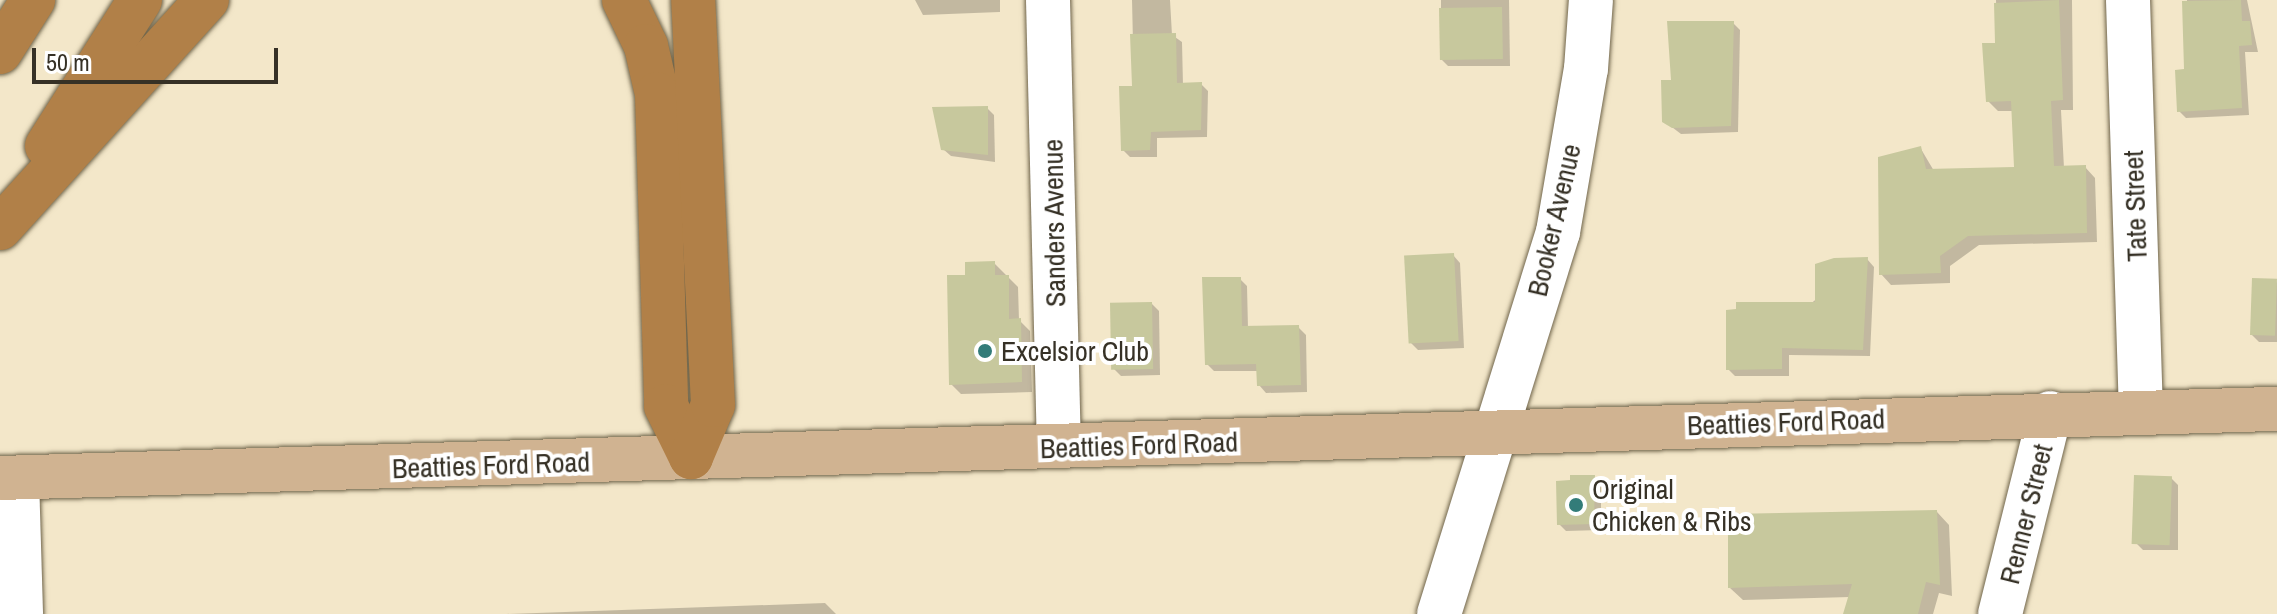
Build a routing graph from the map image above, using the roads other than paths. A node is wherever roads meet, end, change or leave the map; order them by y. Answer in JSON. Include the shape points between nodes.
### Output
{"nodes":[{"id":1,"x":33,"y":0,"type":"edge"},
{"id":2,"x":140,"y":0,"type":"edge"},
{"id":3,"x":207,"y":0,"type":"edge"},
{"id":4,"x":624,"y":0,"type":"edge"},
{"id":5,"x":693,"y":0,"type":"edge"},
{"id":6,"x":1048,"y":0,"type":"edge"},
{"id":7,"x":1591,"y":0,"type":"edge"},
{"id":8,"x":2128,"y":0,"type":"edge"},
{"id":9,"x":0,"y":52,"type":"edge"},
{"id":10,"x":0,"y":219,"type":"edge"},
{"id":11,"x":0,"y":228,"type":"edge"},
{"id":12,"x":2277,"y":409,"type":"edge"},
{"id":13,"x":2141,"y":411,"type":"junction"},
{"id":14,"x":2050,"y":413,"type":"junction"},
{"id":15,"x":1493,"y":434,"type":"junction"},
{"id":16,"x":1059,"y":446,"type":"junction"},
{"id":17,"x":691,"y":457,"type":"junction"},
{"id":18,"x":9,"y":478,"type":"edge"},
{"id":19,"x":21,"y":614,"type":"edge"},
{"id":20,"x":1439,"y":614,"type":"edge"},
{"id":21,"x":2000,"y":614,"type":"edge"}],
"edges":[{"from":1,"to":9,"type":"highway"},
{"from":2,"to":10,"type":"highway"},
{"from":3,"to":11,"type":"highway"},
{"from":4,"to":17,"type":"highway","via":[[646,46],[657,94],[666,406]]},
{"from":5,"to":17,"type":"highway","via":[[713,405]]},
{"from":6,"to":16,"type":"street","name":"Sanders Avenue"},
{"from":7,"to":15,"type":"street","name":"Booker Avenue","via":[[1586,69],[1558,232]]},
{"from":8,"to":13,"type":"street","name":"Tate Street"},
{"from":12,"to":13,"type":"main road","name":"Beatties Ford Road"},
{"from":13,"to":14,"type":"main road","name":"Beatties Ford Road"},
{"from":14,"to":15,"type":"main road","name":"Beatties Ford Road"},
{"from":14,"to":21,"type":"street","name":"Renner Street"},
{"from":15,"to":16,"type":"main road","name":"Beatties Ford Road"},
{"from":15,"to":20,"type":"street","name":"Booker Avenue"},
{"from":16,"to":17,"type":"main road","name":"Beatties Ford Road"},
{"from":17,"to":18,"type":"main road","name":"Beatties Ford Road"},
{"from":18,"to":19,"type":"street"}]}
